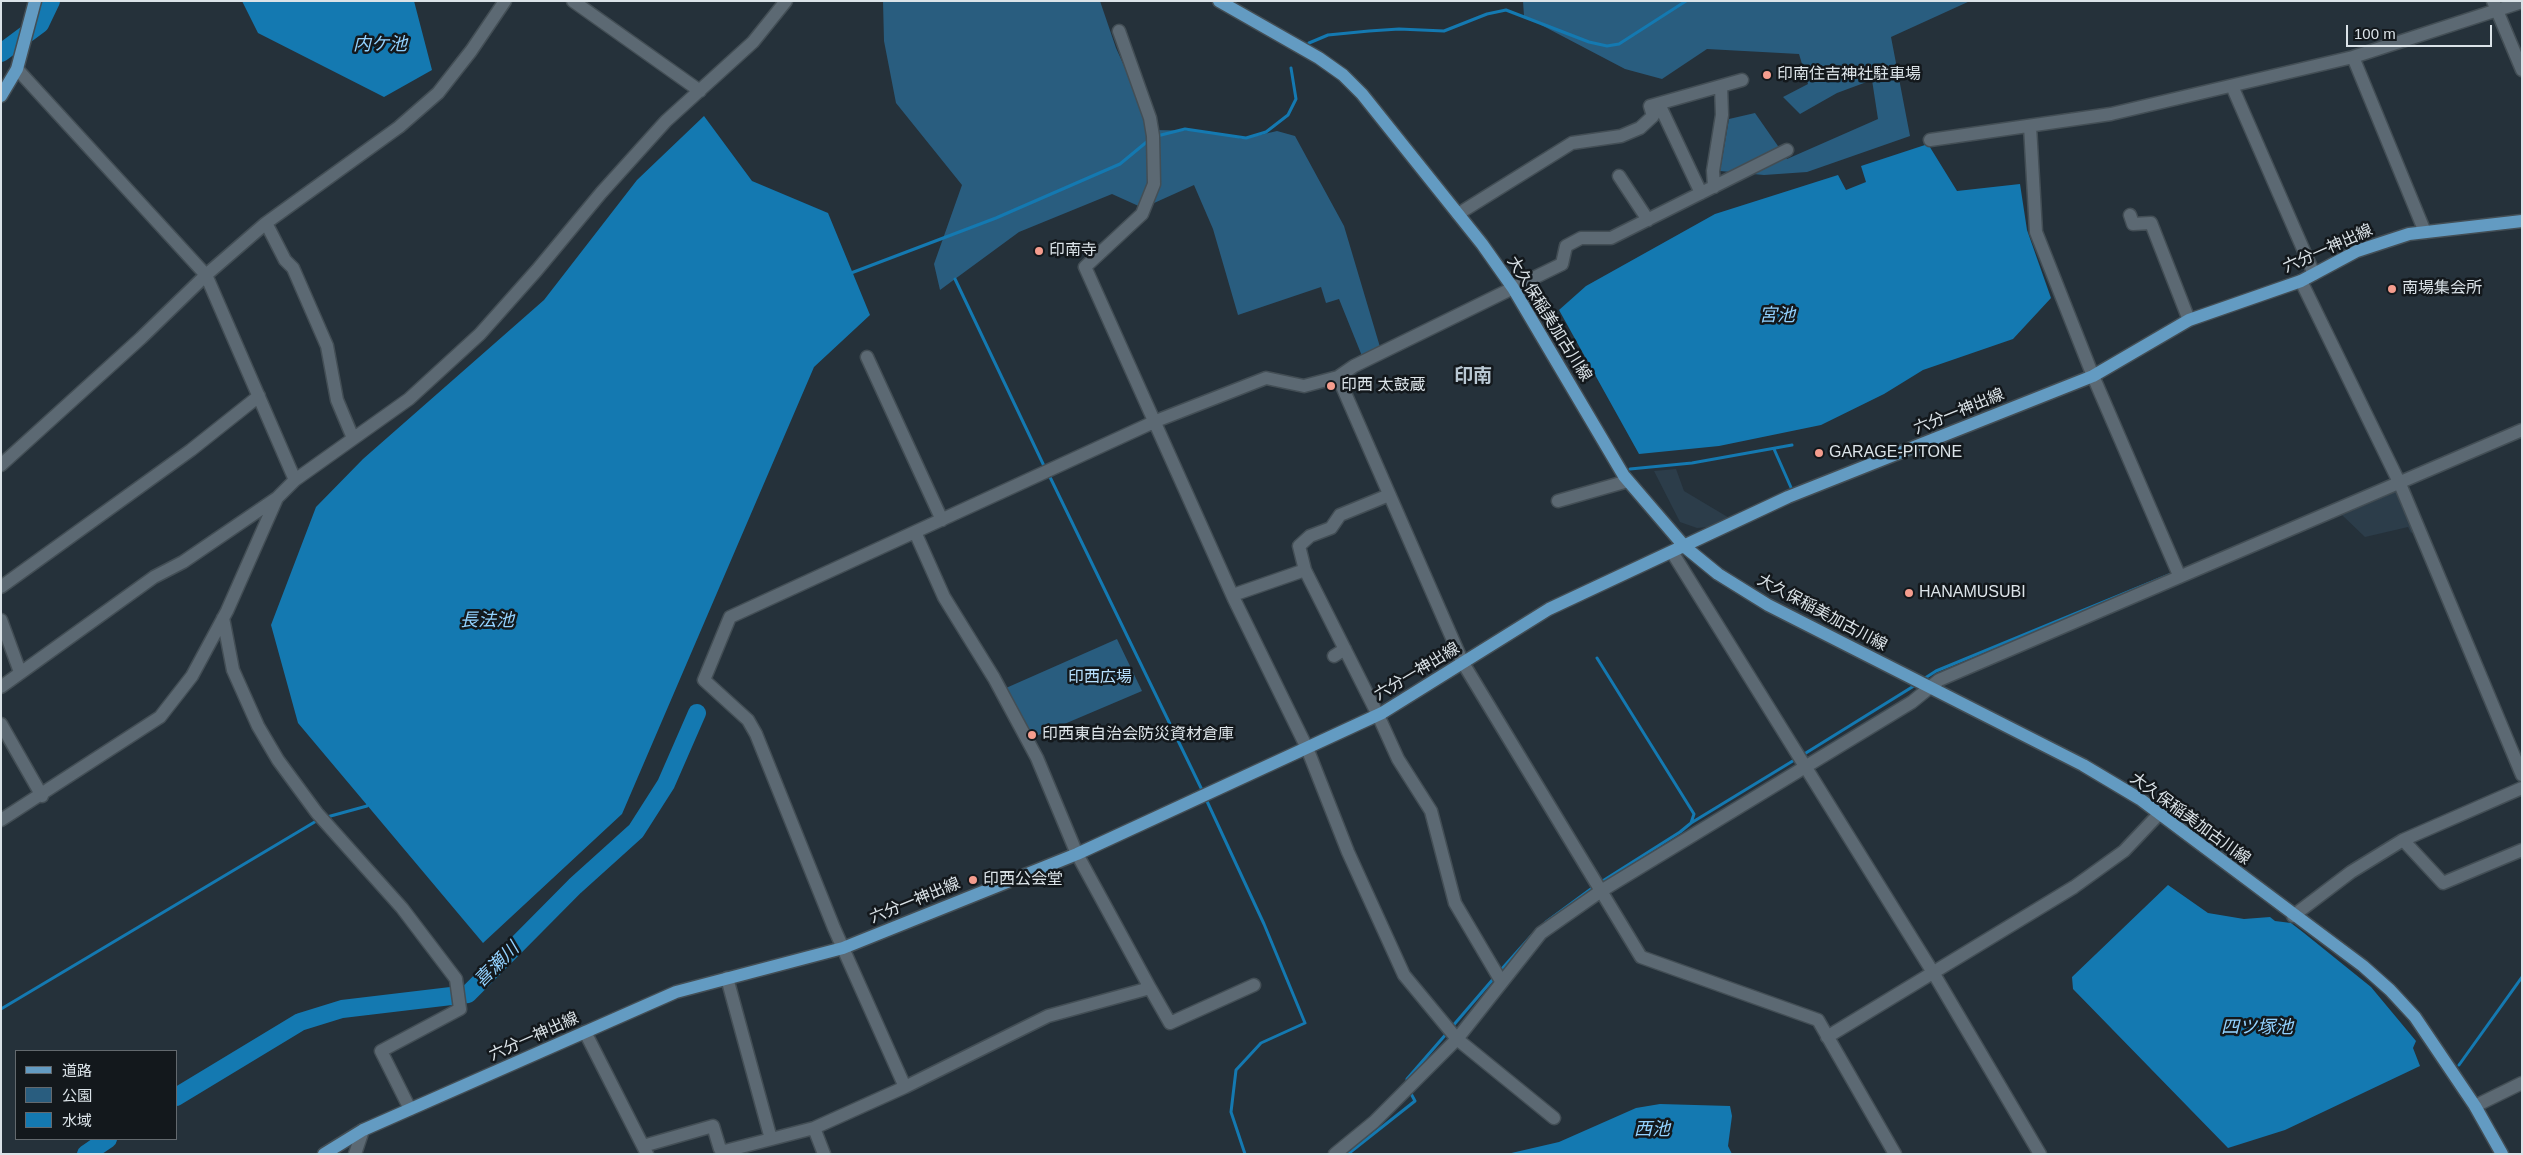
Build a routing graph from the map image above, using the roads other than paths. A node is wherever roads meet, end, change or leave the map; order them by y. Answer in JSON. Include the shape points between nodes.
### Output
{"nodes":[{"id":1,"x":35,"y":1,"type":"edge"},
{"id":2,"x":505,"y":1,"type":"edge"},
{"id":3,"x":573,"y":1,"type":"edge"},
{"id":4,"x":786,"y":1,"type":"edge"},
{"id":5,"x":1219,"y":1,"type":"edge"},
{"id":6,"x":2522,"y":2,"type":"edge"},
{"id":7,"x":2494,"y":5,"type":"edge"},
{"id":8,"x":1119,"y":31,"type":"dead end"},
{"id":9,"x":2353,"y":56,"type":"junction"},
{"id":10,"x":17,"y":69,"type":"junction"},
{"id":11,"x":2522,"y":70,"type":"edge"},
{"id":12,"x":1742,"y":80,"type":"dead end"},
{"id":13,"x":1721,"y":86,"type":"junction"},
{"id":14,"x":2232,"y":86,"type":"junction"},
{"id":15,"x":700,"y":91,"type":"junction"},
{"id":16,"x":1,"y":96,"type":"edge"},
{"id":17,"x":1659,"y":104,"type":"junction"},
{"id":18,"x":2030,"y":126,"type":"junction"},
{"id":19,"x":1930,"y":140,"type":"dead end"},
{"id":20,"x":1787,"y":150,"type":"dead end"},
{"id":21,"x":1619,"y":176,"type":"dead end"},
{"id":22,"x":1714,"y":187,"type":"junction"},
{"id":23,"x":1701,"y":193,"type":"junction"},
{"id":24,"x":1458,"y":214,"type":"junction"},
{"id":25,"x":2130,"y":215,"type":"dead end"},
{"id":26,"x":1648,"y":220,"type":"junction"},
{"id":27,"x":2522,"y":221,"type":"edge"},
{"id":28,"x":266,"y":223,"type":"junction"},
{"id":29,"x":2425,"y":232,"type":"junction"},
{"id":30,"x":206,"y":274,"type":"junction"},
{"id":31,"x":2314,"y":274,"type":"junction"},
{"id":32,"x":2301,"y":281,"type":"junction"},
{"id":33,"x":1513,"y":288,"type":"junction"},
{"id":34,"x":2189,"y":320,"type":"junction"},
{"id":35,"x":867,"y":357,"type":"dead end"},
{"id":36,"x":2093,"y":376,"type":"junction"},
{"id":37,"x":1338,"y":377,"type":"junction"},
{"id":38,"x":259,"y":396,"type":"junction"},
{"id":39,"x":1156,"y":422,"type":"junction"},
{"id":40,"x":2522,"y":430,"type":"edge"},
{"id":41,"x":354,"y":438,"type":"junction"},
{"id":42,"x":1,"y":465,"type":"edge"},
{"id":43,"x":295,"y":480,"type":"junction"},
{"id":44,"x":1628,"y":481,"type":"junction"},
{"id":45,"x":2400,"y":484,"type":"junction"},
{"id":46,"x":1389,"y":495,"type":"junction"},
{"id":47,"x":277,"y":498,"type":"junction"},
{"id":48,"x":1558,"y":502,"type":"dead end"},
{"id":49,"x":942,"y":520,"type":"junction"},
{"id":50,"x":915,"y":532,"type":"junction"},
{"id":51,"x":1685,"y":546,"type":"junction"},
{"id":52,"x":1672,"y":552,"type":"junction"},
{"id":53,"x":1305,"y":570,"type":"junction"},
{"id":54,"x":2179,"y":575,"type":"junction"},
{"id":55,"x":1,"y":586,"type":"edge"},
{"id":56,"x":1232,"y":595,"type":"junction"},
{"id":57,"x":223,"y":618,"type":"junction"},
{"id":58,"x":1,"y":620,"type":"edge"},
{"id":59,"x":1463,"y":663,"type":"junction"},
{"id":60,"x":20,"y":672,"type":"junction"},
{"id":61,"x":1929,"y":687,"type":"junction"},
{"id":62,"x":1,"y":688,"type":"edge"},
{"id":63,"x":1378,"y":715,"type":"junction"},
{"id":64,"x":1,"y":724,"type":"edge"},
{"id":65,"x":1307,"y":748,"type":"junction"},
{"id":66,"x":1805,"y":767,"type":"junction"},
{"id":67,"x":2522,"y":775,"type":"edge"},
{"id":68,"x":2522,"y":788,"type":"edge"},
{"id":69,"x":42,"y":796,"type":"junction"},
{"id":70,"x":2159,"y":814,"type":"junction"},
{"id":71,"x":1,"y":820,"type":"edge"},
{"id":72,"x":2403,"y":840,"type":"junction"},
{"id":73,"x":2522,"y":850,"type":"edge"},
{"id":74,"x":1076,"y":854,"type":"junction"},
{"id":75,"x":1601,"y":891,"type":"junction"},
{"id":76,"x":2294,"y":916,"type":"junction"},
{"id":77,"x":842,"y":948,"type":"junction"},
{"id":78,"x":1934,"y":974,"type":"junction"},
{"id":79,"x":727,"y":978,"type":"junction"},
{"id":80,"x":1501,"y":981,"type":"junction"},
{"id":81,"x":1254,"y":985,"type":"dead end"},
{"id":82,"x":1150,"y":988,"type":"junction"},
{"id":83,"x":585,"y":1032,"type":"junction"},
{"id":84,"x":1827,"y":1036,"type":"junction"},
{"id":85,"x":1457,"y":1039,"type":"junction"},
{"id":86,"x":2522,"y":1083,"type":"edge"},
{"id":87,"x":904,"y":1088,"type":"junction"},
{"id":88,"x":2475,"y":1106,"type":"junction"},
{"id":89,"x":410,"y":1110,"type":"junction"},
{"id":90,"x":1554,"y":1118,"type":"dead end"},
{"id":91,"x":814,"y":1128,"type":"junction"},
{"id":92,"x":362,"y":1130,"type":"junction"},
{"id":93,"x":771,"y":1139,"type":"junction"},
{"id":94,"x":645,"y":1150,"type":"edge"},
{"id":95,"x":2499,"y":1153,"type":"edge"},
{"id":96,"x":324,"y":1154,"type":"edge"},
{"id":97,"x":355,"y":1154,"type":"edge"},
{"id":98,"x":824,"y":1154,"type":"edge"},
{"id":99,"x":1335,"y":1154,"type":"edge"},
{"id":100,"x":1895,"y":1154,"type":"edge"},
{"id":101,"x":2040,"y":1154,"type":"edge"}],
"edges":[{"from":1,"to":10,"type":"main road"},
{"from":2,"to":28,"type":"street","via":[[438,92],[399,127]]},
{"from":3,"to":15,"type":"street"},
{"from":4,"to":15,"type":"street","via":[[753,42]]},
{"from":5,"to":24,"type":"main road","name":"大久保稲美加古川線","via":[[1343,75],[1362,94]]},
{"from":6,"to":7,"type":"street"},
{"from":7,"to":9,"type":"street"},
{"from":7,"to":11,"type":"street"},
{"from":8,"to":39,"type":"street","via":[[1150,118],[1154,184],[1142,214],[1085,268]]},
{"from":9,"to":14,"type":"street"},
{"from":9,"to":29,"type":"street"},
{"from":10,"to":16,"type":"main road"},
{"from":10,"to":30,"type":"street"},
{"from":12,"to":13,"type":"street"},
{"from":13,"to":17,"type":"street"},
{"from":13,"to":22,"type":"street","via":[[1722,115],[1713,170]]},
{"from":14,"to":18,"type":"street","via":[[2111,114]]},
{"from":14,"to":31,"type":"street"},
{"from":15,"to":41,"type":"street","via":[[646,142],[480,334],[409,399]]},
{"from":17,"to":23,"type":"street"},
{"from":17,"to":24,"type":"street","via":[[1650,106],[1653,116],[1640,128],[1621,136],[1572,143]]},
{"from":18,"to":19,"type":"street"},
{"from":18,"to":36,"type":"street","via":[[2036,232]]},
{"from":20,"to":22,"type":"street"},
{"from":21,"to":26,"type":"street"},
{"from":22,"to":23,"type":"street"},
{"from":23,"to":26,"type":"street"},
{"from":24,"to":33,"type":"main road","name":"大久保稲美加古川線"},
{"from":25,"to":34,"type":"street","via":[[2133,224],[2151,223]]},
{"from":26,"to":33,"type":"street","via":[[1611,238],[1581,238],[1566,246],[1562,264]]},
{"from":27,"to":29,"type":"main road","name":"六分一神出線"},
{"from":28,"to":30,"type":"street"},
{"from":28,"to":41,"type":"street","via":[[285,260],[293,268],[327,346],[336,400]]},
{"from":29,"to":31,"type":"main road","name":"六分一神出線","via":[[2356,251]]},
{"from":30,"to":38,"type":"street"},
{"from":30,"to":42,"type":"street","via":[[141,338]]},
{"from":31,"to":32,"type":"main road","name":"六分一神出線"},
{"from":32,"to":34,"type":"main road","name":"六分一神出線"},
{"from":32,"to":45,"type":"street"},
{"from":33,"to":37,"type":"street","via":[[1354,366]]},
{"from":33,"to":44,"type":"main road","name":"大久保稲美加古川線"},
{"from":34,"to":36,"type":"main road","name":"六分一神出線"},
{"from":35,"to":49,"type":"street"},
{"from":36,"to":51,"type":"main road","name":"六分一神出線","via":[[1788,497]]},
{"from":36,"to":54,"type":"street"},
{"from":37,"to":39,"type":"street","via":[[1304,386],[1266,378]]},
{"from":37,"to":46,"type":"street"},
{"from":38,"to":43,"type":"street"},
{"from":38,"to":55,"type":"street","via":[[191,450]]},
{"from":39,"to":49,"type":"street"},
{"from":39,"to":56,"type":"street"},
{"from":40,"to":45,"type":"street"},
{"from":41,"to":43,"type":"street"},
{"from":43,"to":47,"type":"street"},
{"from":44,"to":48,"type":"street"},
{"from":44,"to":51,"type":"main road","name":"大久保稲美加古川線"},
{"from":45,"to":54,"type":"street"},
{"from":45,"to":67,"type":"street"},
{"from":46,"to":53,"type":"street","via":[[1340,515],[1331,528],[1310,536],[1299,546]]},
{"from":46,"to":59,"type":"street"},
{"from":47,"to":57,"type":"street"},
{"from":47,"to":60,"type":"street","via":[[183,562],[154,577]]},
{"from":49,"to":50,"type":"street"},
{"from":50,"to":74,"type":"street","via":[[944,597],[994,678],[1037,758]]},
{"from":50,"to":77,"type":"street","via":[[730,617],[704,680],[748,720],[756,734]]},
{"from":51,"to":52,"type":"main road","name":"六分一神出線"},
{"from":51,"to":61,"type":"main road","name":"大久保稲美加古川線","via":[[1718,574],[1768,605]]},
{"from":52,"to":59,"type":"main road","name":"六分一神出線","via":[[1549,608]]},
{"from":52,"to":66,"type":"street"},
{"from":53,"to":56,"type":"street"},
{"from":53,"to":63,"type":"street","via":[[1340,653]]},
{"from":54,"to":61,"type":"street"},
{"from":56,"to":65,"type":"street"},
{"from":57,"to":69,"type":"street","via":[[192,676],[160,717]]},
{"from":57,"to":89,"type":"street","via":[[233,670],[258,726],[278,760],[317,813],[402,908],[456,979],[460,1009],[381,1052]]},
{"from":58,"to":60,"type":"street"},
{"from":59,"to":63,"type":"main road","name":"六分一神出線"},
{"from":59,"to":75,"type":"street"},
{"from":60,"to":62,"type":"street"},
{"from":61,"to":66,"type":"street","via":[[1912,702]]},
{"from":61,"to":70,"type":"main road","name":"大久保稲美加古川線","via":[[2083,765],[2140,798]]},
{"from":63,"to":65,"type":"main road","name":"六分一神出線"},
{"from":63,"to":80,"type":"street","via":[[1398,759],[1431,811],[1455,904]]},
{"from":64,"to":69,"type":"street"},
{"from":65,"to":74,"type":"main road","name":"六分一神出線"},
{"from":65,"to":85,"type":"street","via":[[1348,852],[1404,975]]},
{"from":66,"to":75,"type":"street"},
{"from":66,"to":78,"type":"street"},
{"from":68,"to":72,"type":"street"},
{"from":69,"to":71,"type":"street"},
{"from":70,"to":76,"type":"main road","name":"大久保稲美加古川線"},
{"from":70,"to":78,"type":"street","via":[[2124,852],[2074,888]]},
{"from":72,"to":73,"type":"street","via":[[2443,884]]},
{"from":72,"to":76,"type":"street","via":[[2351,872]]},
{"from":74,"to":77,"type":"main road","name":"六分一神出線"},
{"from":74,"to":82,"type":"street"},
{"from":75,"to":80,"type":"street","via":[[1541,933]]},
{"from":75,"to":84,"type":"street","via":[[1641,957],[1818,1020]]},
{"from":76,"to":88,"type":"main road","name":"大久保稲美加古川線","via":[[2363,966],[2390,990],[2415,1017]]},
{"from":77,"to":79,"type":"main road","name":"六分一神出線"},
{"from":77,"to":87,"type":"street"},
{"from":78,"to":84,"type":"street"},
{"from":78,"to":101,"type":"street"},
{"from":79,"to":83,"type":"main road","name":"六分一神出線","via":[[676,992]]},
{"from":79,"to":93,"type":"street"},
{"from":80,"to":85,"type":"street"},
{"from":81,"to":82,"type":"street","via":[[1170,1023]]},
{"from":82,"to":87,"type":"street","via":[[1048,1016]]},
{"from":83,"to":89,"type":"main road","name":"六分一神出線"},
{"from":83,"to":94,"type":"street"},
{"from":84,"to":100,"type":"street"},
{"from":85,"to":90,"type":"street"},
{"from":85,"to":99,"type":"street","via":[[1374,1122]]},
{"from":86,"to":88,"type":"street"},
{"from":87,"to":91,"type":"street"},
{"from":88,"to":95,"type":"main road","name":"大久保稲美加古川線"},
{"from":89,"to":92,"type":"main road","name":"六分一神出線"},
{"from":91,"to":93,"type":"street"},
{"from":91,"to":98,"type":"street"},
{"from":92,"to":96,"type":"main road","name":"六分一神出線"},
{"from":92,"to":97,"type":"street"},
{"from":93,"to":94,"type":"street","via":[[725,1152],[720,1148],[713,1126]]}]}
